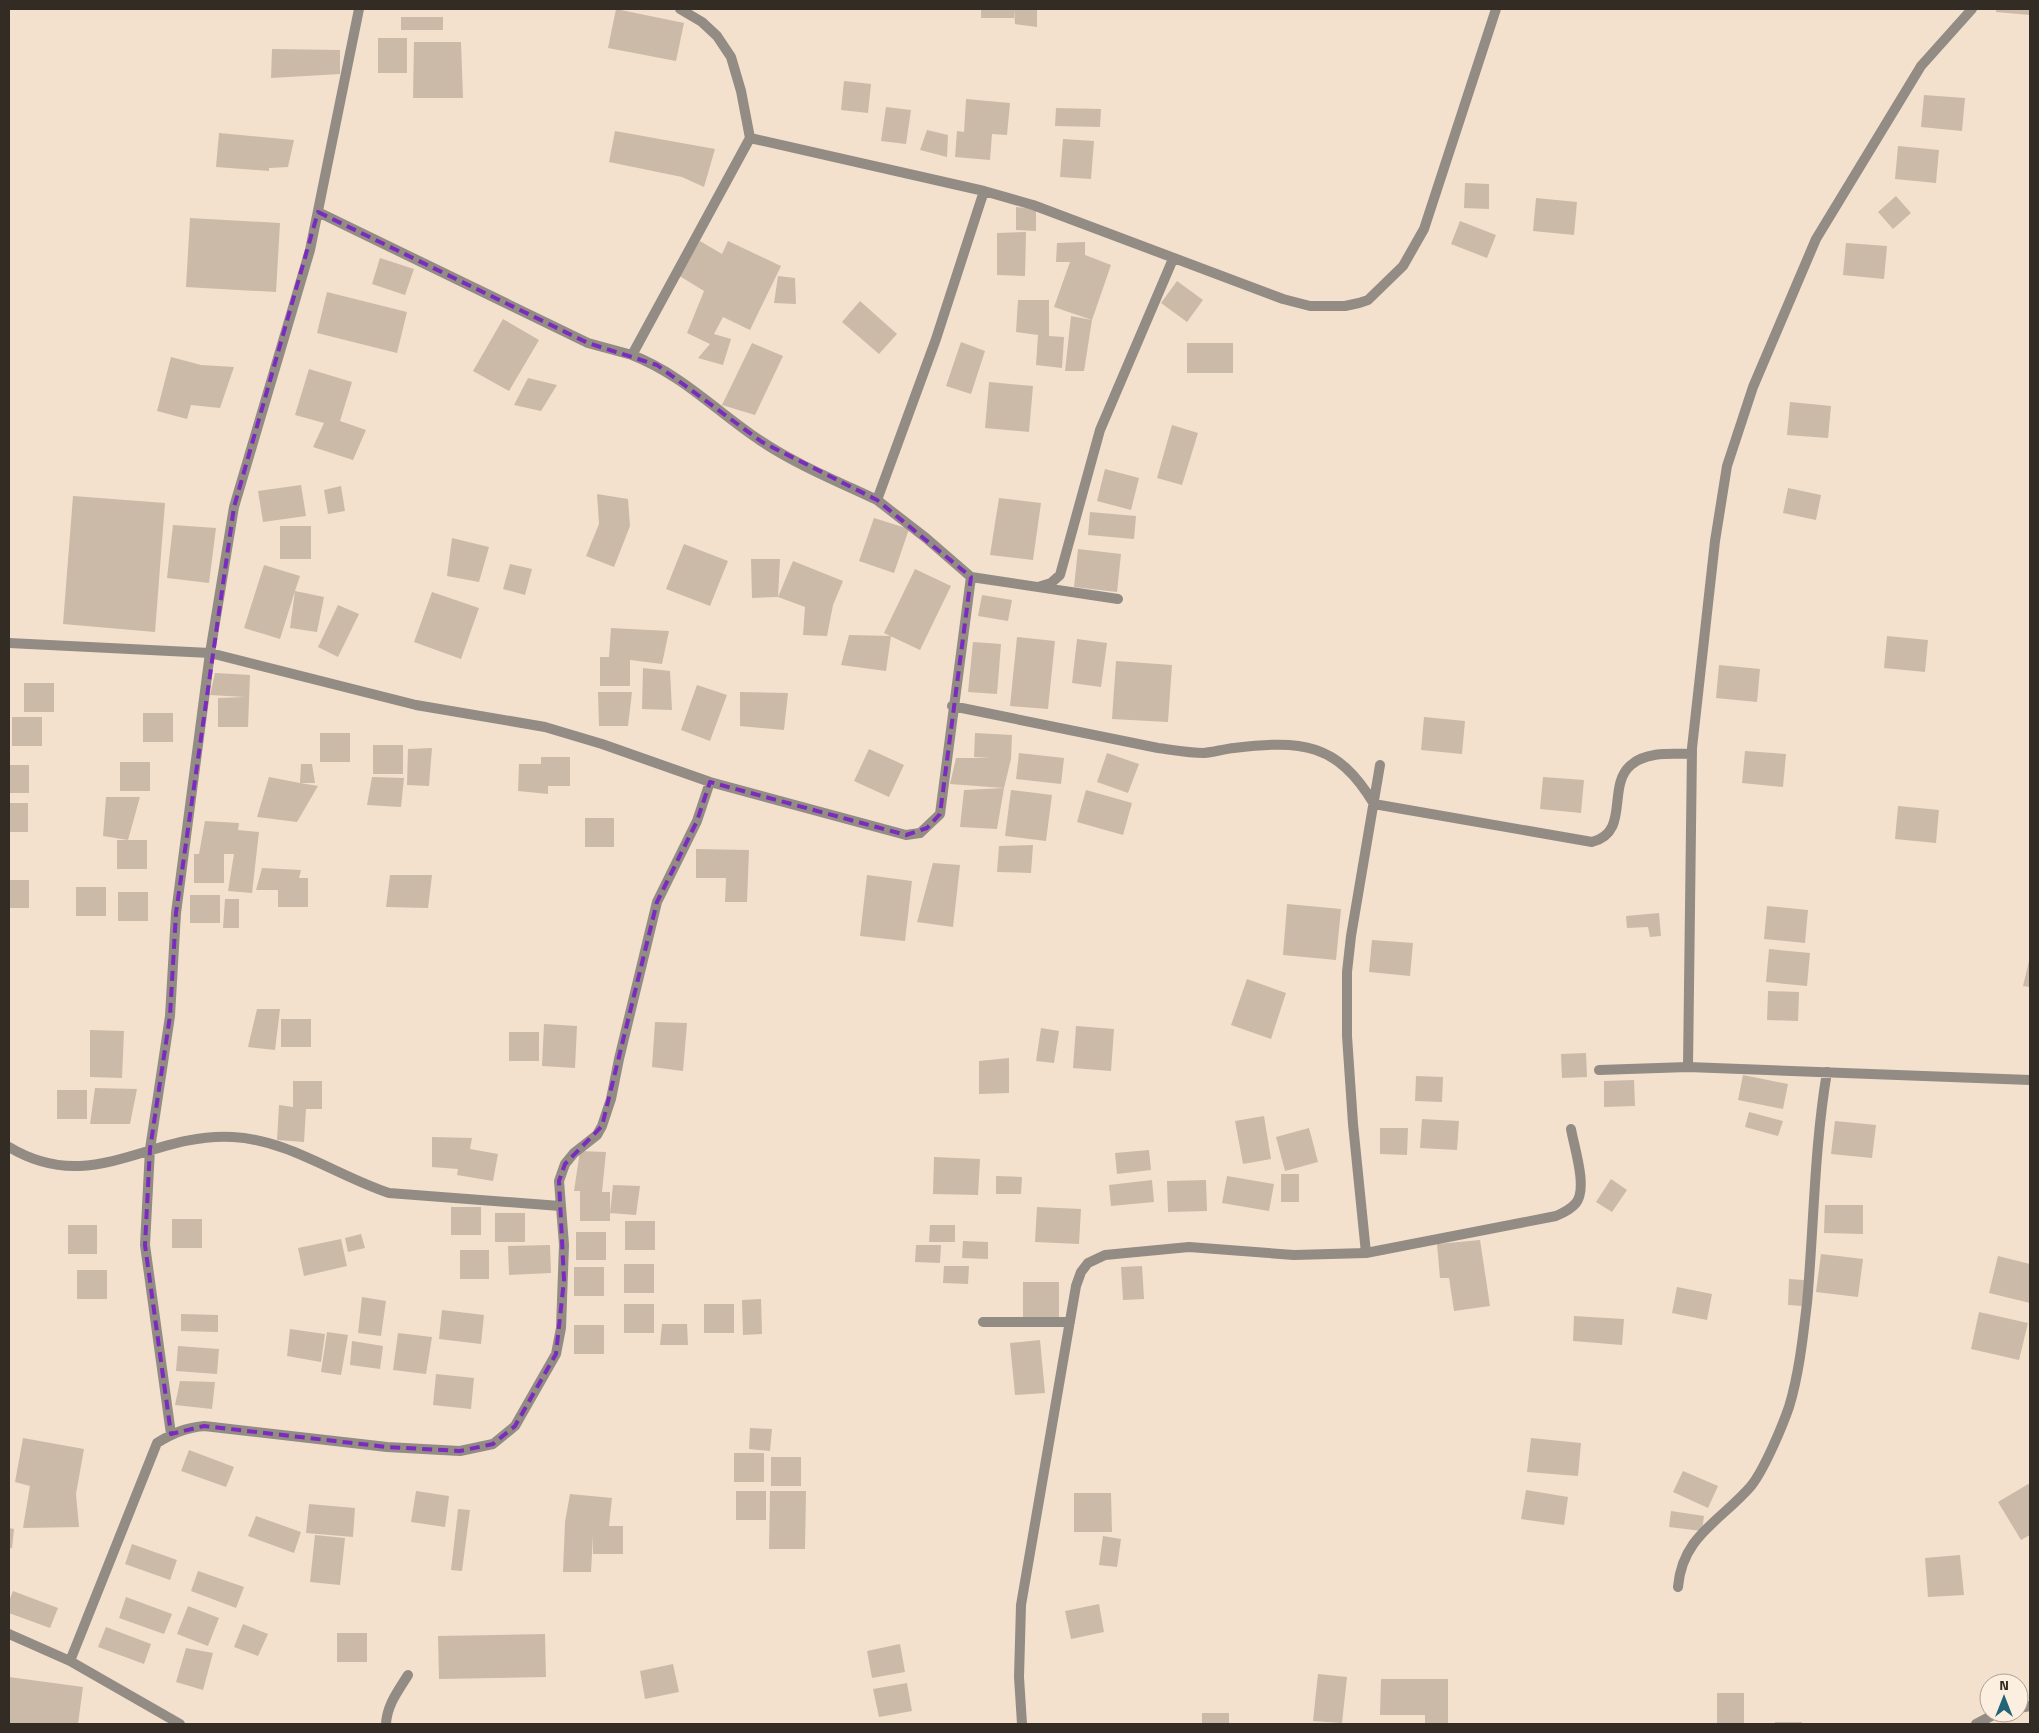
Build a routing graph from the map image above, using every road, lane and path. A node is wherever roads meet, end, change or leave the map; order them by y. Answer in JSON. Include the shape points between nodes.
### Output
{"nodes":[{"id":1,"x":359,"y":9,"type":"edge"},
{"id":2,"x":680,"y":9,"type":"edge"},
{"id":3,"x":1496,"y":9,"type":"edge"},
{"id":4,"x":1972,"y":9,"type":"edge"},
{"id":5,"x":750,"y":138,"type":"junction"},
{"id":6,"x":984,"y":191,"type":"junction"},
{"id":7,"x":318,"y":212,"type":"junction"},
{"id":8,"x":1173,"y":259,"type":"junction"},
{"id":9,"x":632,"y":355,"type":"junction"},
{"id":10,"x":877,"y":500,"type":"junction"},
{"id":11,"x":971,"y":577,"type":"junction"},
{"id":12,"x":1038,"y":587,"type":"junction"},
{"id":13,"x":1118,"y":599,"type":"dead end"},
{"id":14,"x":9,"y":643,"type":"edge"},
{"id":15,"x":210,"y":653,"type":"junction"},
{"id":16,"x":952,"y":706,"type":"junction"},
{"id":17,"x":1692,"y":754,"type":"junction"},
{"id":18,"x":1380,"y":765,"type":"dead end"},
{"id":19,"x":710,"y":782,"type":"junction"},
{"id":20,"x":1374,"y":804,"type":"junction"},
{"id":21,"x":1688,"y":1067,"type":"junction"},
{"id":22,"x":1599,"y":1070,"type":"dead end"},
{"id":23,"x":1827,"y":1072,"type":"junction"},
{"id":24,"x":2030,"y":1080,"type":"edge"},
{"id":25,"x":1571,"y":1129,"type":"dead end"},
{"id":26,"x":9,"y":1147,"type":"edge"},
{"id":27,"x":150,"y":1149,"type":"junction"},
{"id":28,"x":560,"y":1206,"type":"junction"},
{"id":29,"x":1366,"y":1253,"type":"junction"},
{"id":30,"x":983,"y":1322,"type":"dead end"},
{"id":31,"x":1070,"y":1322,"type":"junction"},
{"id":32,"x":171,"y":1434,"type":"junction"},
{"id":33,"x":1678,"y":1587,"type":"dead end"},
{"id":34,"x":9,"y":1634,"type":"edge"},
{"id":35,"x":70,"y":1661,"type":"junction"},
{"id":36,"x":408,"y":1675,"type":"dead end"},
{"id":37,"x":180,"y":1724,"type":"edge"},
{"id":38,"x":386,"y":1724,"type":"edge"},
{"id":39,"x":1022,"y":1724,"type":"edge"}],
"edges":[{"from":1,"to":7,"type":"street"},
{"from":2,"to":5,"type":"street","via":[[717,36],[731,57]]},
{"from":3,"to":8,"type":"street","via":[[1424,229],[1403,266],[1368,300],[1345,306],[1310,306]]},
{"from":4,"to":17,"type":"street","via":[[1921,66],[1816,239],[1753,387],[1727,466],[1715,541]]},
{"from":5,"to":6,"type":"street"},
{"from":5,"to":9,"type":"street"},
{"from":6,"to":8,"type":"street","via":[[1034,205]]},
{"from":6,"to":10,"type":"street","via":[[936,339]]},
{"from":7,"to":9,"type":"street","via":[[588,343]]},
{"from":7,"to":15,"type":"street","via":[[310,250],[234,507]]},
{"from":8,"to":12,"type":"street","via":[[1100,430],[1060,575],[1051,583]]},
{"from":9,"to":10,"type":"street","via":[[681,380],[762,442]]},
{"from":10,"to":11,"type":"street"},
{"from":11,"to":12,"type":"street"},
{"from":11,"to":16,"type":"street"},
{"from":12,"to":13,"type":"street"},
{"from":14,"to":15,"type":"street"},
{"from":15,"to":19,"type":"street","via":[[416,705],[545,727]]},
{"from":15,"to":27,"type":"street","via":[[176,913],[170,1016]]},
{"from":16,"to":19,"type":"street","via":[[940,814],[920,833],[906,834]]},
{"from":16,"to":20,"type":"street","via":[[1187,752],[1278,743],[1306,746],[1325,753],[1342,765],[1362,783]]},
{"from":17,"to":20,"type":"street","via":[[1657,754],[1631,764],[1620,788],[1615,823],[1607,835],[1592,842]]},
{"from":17,"to":21,"type":"street"},
{"from":18,"to":20,"type":"street"},
{"from":19,"to":28,"type":"street","via":[[697,821],[658,902],[602,1126],[597,1135],[565,1164],[559,1181]]},
{"from":20,"to":29,"type":"street","via":[[1347,972],[1346,1036]]},
{"from":21,"to":22,"type":"street"},
{"from":21,"to":23,"type":"street"},
{"from":23,"to":24,"type":"street"},
{"from":23,"to":33,"type":"street","via":[[1819,1121],[1810,1274],[1802,1341],[1789,1407],[1752,1485],[1709,1525],[1688,1550],[1679,1571]]},
{"from":25,"to":29,"type":"street","via":[[1581,1193],[1568,1210],[1540,1220]]},
{"from":26,"to":27,"type":"street","via":[[33,1160],[67,1167],[96,1166]]},
{"from":27,"to":28,"type":"street","via":[[210,1137],[262,1141],[296,1152],[363,1185],[389,1193]]},
{"from":27,"to":32,"type":"street","via":[[145,1245]]},
{"from":28,"to":32,"type":"street","via":[[564,1280],[562,1328],[556,1354],[515,1426],[493,1444],[460,1451],[387,1447],[204,1426]]},
{"from":29,"to":31,"type":"street","via":[[1294,1255],[1189,1247],[1105,1255],[1094,1258],[1081,1272]]},
{"from":30,"to":31,"type":"street"},
{"from":31,"to":39,"type":"street","via":[[1021,1605],[1019,1677]]},
{"from":32,"to":35,"type":"street","via":[[157,1443]]},
{"from":34,"to":35,"type":"street"},
{"from":35,"to":37,"type":"street"},
{"from":36,"to":38,"type":"street","via":[[386,1714]]}]}
